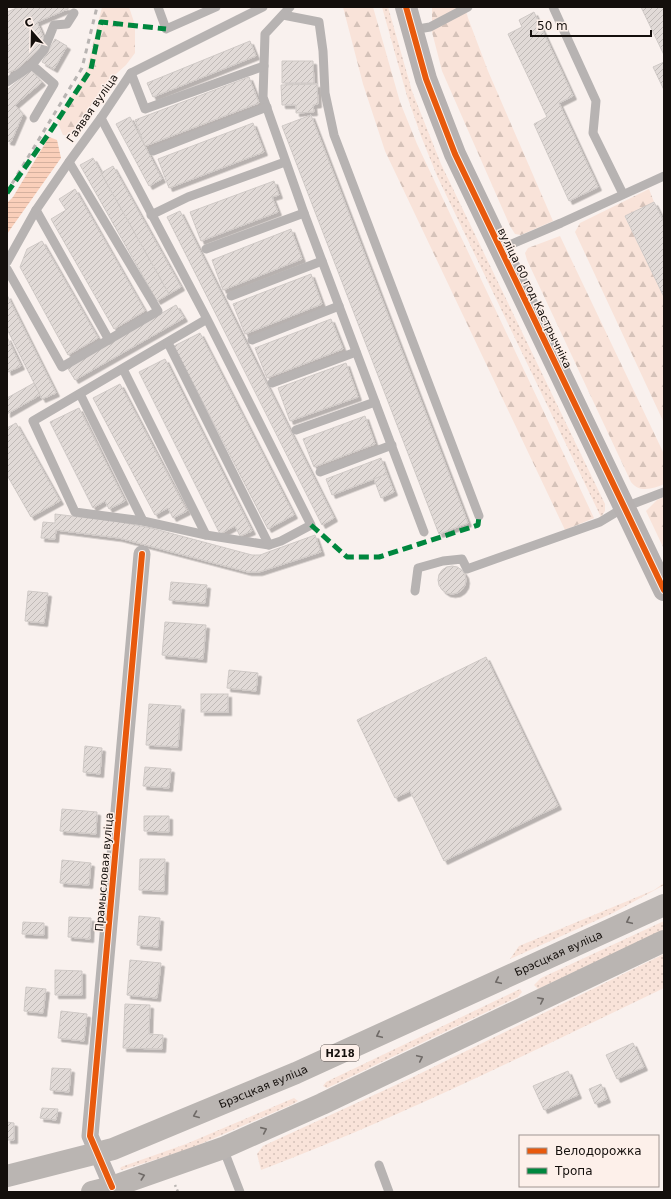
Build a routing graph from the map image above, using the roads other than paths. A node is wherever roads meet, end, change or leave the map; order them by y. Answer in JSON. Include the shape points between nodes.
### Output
{"nodes":[{"id":1,"x":158,"y":7,"type":"edge"},
{"id":2,"x":216,"y":7,"type":"edge"},
{"id":3,"x":263,"y":7,"type":"edge"},
{"id":4,"x":290,"y":7,"type":"edge"},
{"id":5,"x":406,"y":7,"type":"edge"},
{"id":6,"x":468,"y":7,"type":"edge"},
{"id":7,"x":553,"y":7,"type":"edge"},
{"id":8,"x":74,"y":13,"type":"dead end"},
{"id":9,"x":283,"y":15,"type":"junction"},
{"id":10,"x":412,"y":30,"type":"junction"},
{"id":11,"x":32,"y":65,"type":"junction"},
{"id":12,"x":264,"y":66,"type":"junction"},
{"id":13,"x":131,"y":73,"type":"junction"},
{"id":14,"x":7,"y":82,"type":"edge"},
{"id":15,"x":267,"y":107,"type":"junction"},
{"id":16,"x":34,"y":118,"type":"dead end"},
{"id":17,"x":101,"y":118,"type":"junction"},
{"id":18,"x":154,"y":151,"type":"dead end"},
{"id":19,"x":69,"y":162,"type":"junction"},
{"id":20,"x":285,"y":162,"type":"junction"},
{"id":21,"x":664,"y":176,"type":"edge"},
{"id":22,"x":623,"y":194,"type":"junction"},
{"id":23,"x":36,"y":210,"type":"junction"},
{"id":24,"x":304,"y":213,"type":"junction"},
{"id":25,"x":152,"y":215,"type":"junction"},
{"id":26,"x":206,"y":249,"type":"dead end"},
{"id":27,"x":500,"y":249,"type":"junction"},
{"id":28,"x":322,"y":261,"type":"junction"},
{"id":29,"x":7,"y":262,"type":"edge"},
{"id":30,"x":7,"y":269,"type":"edge"},
{"id":31,"x":231,"y":296,"type":"dead end"},
{"id":32,"x":339,"y":306,"type":"junction"},
{"id":33,"x":207,"y":319,"type":"junction"},
{"id":34,"x":109,"y":340,"type":"junction"},
{"id":35,"x":252,"y":340,"type":"dead end"},
{"id":36,"x":168,"y":343,"type":"junction"},
{"id":37,"x":356,"y":352,"type":"junction"},
{"id":38,"x":123,"y":369,"type":"junction"},
{"id":39,"x":272,"y":383,"type":"dead end"},
{"id":40,"x":80,"y":394,"type":"junction"},
{"id":41,"x":375,"y":402,"type":"junction"},
{"id":42,"x":296,"y":430,"type":"dead end"},
{"id":43,"x":392,"y":445,"type":"junction"},
{"id":44,"x":320,"y":472,"type":"dead end"},
{"id":45,"x":664,"y":492,"type":"edge"},
{"id":46,"x":625,"y":507,"type":"junction"},
{"id":47,"x":479,"y":516,"type":"dead end"},
{"id":48,"x":143,"y":521,"type":"junction"},
{"id":49,"x":424,"y":532,"type":"dead end"},
{"id":50,"x":206,"y":535,"type":"junction"},
{"id":51,"x":269,"y":545,"type":"junction"},
{"id":52,"x":142,"y":554,"type":"dead end"},
{"id":53,"x":416,"y":590,"type":"dead end"},
{"id":54,"x":664,"y":590,"type":"edge"},
{"id":55,"x":664,"y":905,"type":"edge"},
{"id":56,"x":664,"y":941,"type":"edge"},
{"id":57,"x":223,"y":1148,"type":"junction"},
{"id":58,"x":98,"y":1153,"type":"junction"},
{"id":59,"x":379,"y":1165,"type":"dead end"},
{"id":60,"x":7,"y":1176,"type":"edge"},
{"id":61,"x":102,"y":1189,"type":"edge"},
{"id":62,"x":240,"y":1192,"type":"edge"},
{"id":63,"x":389,"y":1192,"type":"edge"}],
"edges":[{"from":1,"to":2,"type":"lane","via":[[166,29]]},
{"from":3,"to":13,"type":"lane","name":"Гаявая вуліца"},
{"from":4,"to":9,"type":"lane"},
{"from":5,"to":10,"type":"street","name":"вуліца 60 год Кастрычніка"},
{"from":6,"to":10,"type":"lane","via":[[430,27]]},
{"from":7,"to":22,"type":"lane","via":[[596,102],[594,133]]},
{"from":8,"to":11,"type":"lane","via":[[67,24],[54,25],[44,50]]},
{"from":9,"to":12,"type":"lane","via":[[265,34]]},
{"from":9,"to":47,"type":"lane","via":[[319,22],[325,93],[334,135]]},
{"from":10,"to":27,"type":"street","name":"вуліца 60 год Кастрычніка","via":[[426,79],[455,154]]},
{"from":11,"to":14,"type":"lane"},
{"from":11,"to":16,"type":"lane","via":[[54,84]]},
{"from":12,"to":13,"type":"lane","via":[[145,109]]},
{"from":12,"to":15,"type":"lane","via":[[264,97]]},
{"from":13,"to":17,"type":"lane","name":"Гаявая вуліца"},
{"from":15,"to":18,"type":"lane"},
{"from":15,"to":20,"type":"lane"},
{"from":17,"to":19,"type":"lane","name":"Гаявая вуліца"},
{"from":17,"to":25,"type":"lane"},
{"from":19,"to":23,"type":"lane","name":"Гаявая вуліца"},
{"from":19,"to":34,"type":"lane","via":[[158,311]]},
{"from":20,"to":24,"type":"lane"},
{"from":20,"to":25,"type":"lane","via":[[188,197]]},
{"from":21,"to":22,"type":"lane"},
{"from":22,"to":27,"type":"lane"},
{"from":23,"to":29,"type":"lane","name":"Гаявая вуліца"},
{"from":23,"to":34,"type":"lane"},
{"from":24,"to":26,"type":"lane"},
{"from":24,"to":28,"type":"lane"},
{"from":25,"to":33,"type":"lane"},
{"from":27,"to":46,"type":"street","name":"вуліца 60 год Кастрычніка"},
{"from":28,"to":31,"type":"lane"},
{"from":28,"to":32,"type":"lane"},
{"from":30,"to":34,"type":"lane","via":[[62,367]]},
{"from":32,"to":35,"type":"lane"},
{"from":32,"to":37,"type":"lane"},
{"from":33,"to":36,"type":"lane"},
{"from":33,"to":51,"type":"lane","via":[[311,526]]},
{"from":36,"to":38,"type":"lane"},
{"from":36,"to":51,"type":"lane"},
{"from":37,"to":39,"type":"lane"},
{"from":37,"to":41,"type":"lane"},
{"from":38,"to":40,"type":"lane"},
{"from":38,"to":50,"type":"lane"},
{"from":40,"to":48,"type":"lane"},
{"from":40,"to":48,"type":"lane","via":[[33,421],[75,512]]},
{"from":41,"to":42,"type":"lane"},
{"from":41,"to":43,"type":"lane"},
{"from":43,"to":44,"type":"lane"},
{"from":43,"to":49,"type":"lane"},
{"from":45,"to":46,"type":"lane"},
{"from":46,"to":53,"type":"lane","via":[[600,522],[468,569],[462,559],[418,568]]},
{"from":46,"to":54,"type":"street","name":"вуліца 60 год Кастрычніка"},
{"from":48,"to":50,"type":"lane"},
{"from":50,"to":51,"type":"lane"},
{"from":52,"to":58,"type":"street","name":"Прамысловая вуліца","via":[[90,1136]]},
{"from":55,"to":58,"type":"main road","name":"Брэсцкая вуліца","number":"Н218","one_way":true,"via":[[296,1073]]},
{"from":57,"to":56,"type":"main road","one_way":true,"via":[[322,1104]]},
{"from":61,"to":57,"type":"main road","one_way":true},
{"from":57,"to":62,"type":"lane"},
{"from":58,"to":60,"type":"main road","name":"Брэсцкая вуліца","number":"Н218"},
{"from":58,"to":61,"type":"street","name":"Прамысловая вуліца"},
{"from":59,"to":63,"type":"lane"}]}
